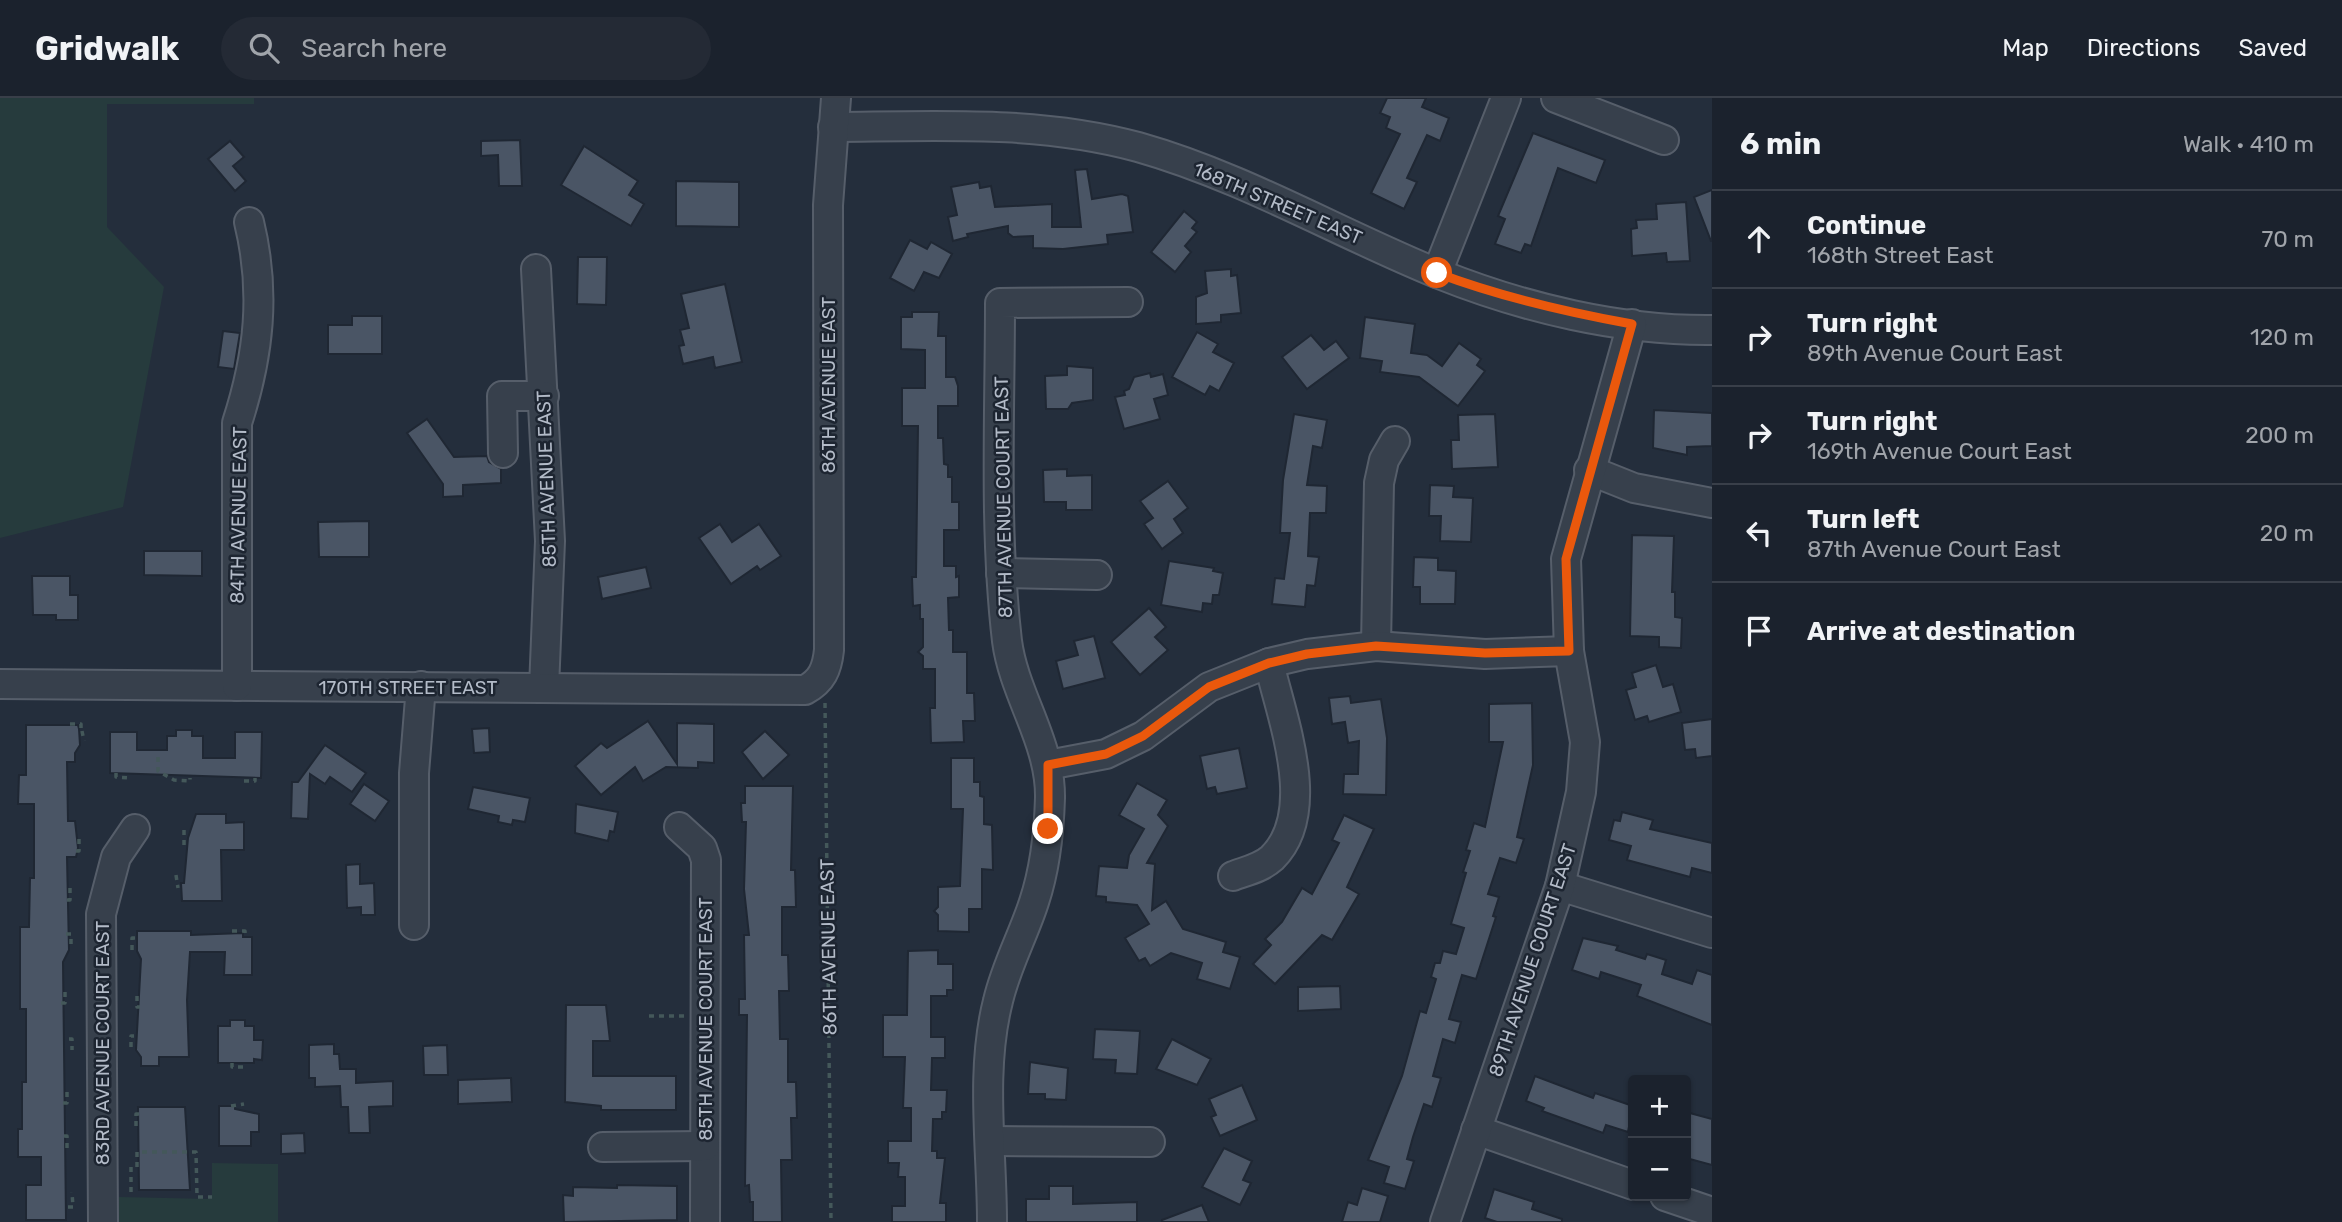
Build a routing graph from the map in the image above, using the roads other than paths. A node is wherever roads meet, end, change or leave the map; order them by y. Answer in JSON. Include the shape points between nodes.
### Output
{"nodes":[{"id":1,"x":836,"y":98,"type":"edge"},
{"id":2,"x":1506,"y":98,"type":"edge"},
{"id":3,"x":1556,"y":98,"type":"edge"},
{"id":4,"x":834,"y":127,"type":"junction"},
{"id":5,"x":1664,"y":140,"type":"dead end"},
{"id":6,"x":248,"y":222,"type":"dead end"},
{"id":7,"x":536,"y":269,"type":"dead end"},
{"id":8,"x":1437,"y":273,"type":"junction"},
{"id":9,"x":1128,"y":302,"type":"dead end"},
{"id":10,"x":1632,"y":324,"type":"junction"},
{"id":11,"x":1712,"y":330,"type":"edge"},
{"id":12,"x":544,"y":396,"type":"junction"},
{"id":13,"x":1395,"y":441,"type":"dead end"},
{"id":14,"x":503,"y":453,"type":"dead end"},
{"id":15,"x":1590,"y":470,"type":"junction"},
{"id":16,"x":1712,"y":503,"type":"edge"},
{"id":17,"x":1001,"y":573,"type":"junction"},
{"id":18,"x":1097,"y":575,"type":"dead end"},
{"id":19,"x":1376,"y":646,"type":"junction"},
{"id":20,"x":1569,"y":651,"type":"junction"},
{"id":21,"x":1269,"y":663,"type":"junction"},
{"id":22,"x":820,"y":679,"type":"joint"},
{"id":23,"x":0,"y":684,"type":"edge"},
{"id":24,"x":237,"y":686,"type":"junction"},
{"id":25,"x":421,"y":686,"type":"junction"},
{"id":26,"x":544,"y":688,"type":"junction"},
{"id":27,"x":1048,"y":765,"type":"junction"},
{"id":28,"x":678,"y":827,"type":"dead end"},
{"id":29,"x":135,"y":830,"type":"dead end"},
{"id":30,"x":1233,"y":876,"type":"dead end"},
{"id":31,"x":1560,"y":886,"type":"junction"},
{"id":32,"x":414,"y":925,"type":"dead end"},
{"id":33,"x":1712,"y":933,"type":"edge"},
{"id":34,"x":1476,"y":1130,"type":"junction"},
{"id":35,"x":992,"y":1141,"type":"junction"},
{"id":36,"x":1150,"y":1142,"type":"dead end"},
{"id":37,"x":705,"y":1146,"type":"junction"},
{"id":38,"x":603,"y":1147,"type":"dead end"},
{"id":39,"x":1628,"y":1183,"type":"edge"},
{"id":40,"x":1680,"y":1201,"type":"edge"},
{"id":41,"x":1712,"y":1212,"type":"edge"},
{"id":42,"x":103,"y":1222,"type":"edge"},
{"id":43,"x":705,"y":1222,"type":"edge"},
{"id":44,"x":992,"y":1222,"type":"edge"},
{"id":45,"x":1445,"y":1222,"type":"edge"}],
"edges":[{"from":1,"to":4,"type":"street","name":"86TH AVENUE EAST"},
{"from":2,"to":8,"type":"street"},
{"from":3,"to":5,"type":"street"},
{"from":4,"to":8,"type":"street","name":"168TH STREET EAST","via":[[1035,128],[1138,147],[1264,192]]},
{"from":4,"to":22,"type":"street","name":"86TH AVENUE EAST","via":[[828,205],[829,650]]},
{"from":6,"to":24,"type":"street","name":"84TH AVENUE EAST","via":[[261,292],[259,333],[237,423]]},
{"from":7,"to":12,"type":"street","name":"85TH AVENUE EAST"},
{"from":8,"to":10,"type":"street","name":"168TH STREET EAST","via":[[1545,308]]},
{"from":9,"to":17,"type":"street","name":"87TH AVENUE COURT EAST","via":[[1000,303]]},
{"from":10,"to":11,"type":"street","name":"168TH STREET EAST"},
{"from":10,"to":15,"type":"street","name":"89TH AVENUE COURT EAST"},
{"from":12,"to":14,"type":"street","via":[[502,396]]},
{"from":12,"to":26,"type":"street","name":"85TH AVENUE EAST","via":[[550,541]]},
{"from":13,"to":19,"type":"street","via":[[1384,460],[1379,483]]},
{"from":15,"to":16,"type":"street","via":[[1634,488]]},
{"from":15,"to":20,"type":"street","name":"89TH AVENUE COURT EAST","via":[[1566,559]]},
{"from":17,"to":18,"type":"street"},
{"from":17,"to":27,"type":"street","name":"87TH AVENUE COURT EAST","via":[[1007,645]]},
{"from":19,"to":20,"type":"street","via":[[1485,653]]},
{"from":19,"to":21,"type":"street"},
{"from":20,"to":31,"type":"street","name":"89TH AVENUE COURT EAST","via":[[1582,715],[1585,766]]},
{"from":21,"to":27,"type":"street","via":[[1209,687],[1143,736],[1106,754]]},
{"from":21,"to":30,"type":"street","via":[[1295,783],[1296,814],[1291,832],[1270,860]]},
{"from":22,"to":26,"type":"street","name":"170TH STREET EAST","via":[[805,690]]},
{"from":23,"to":24,"type":"street","name":"170TH STREET EAST"},
{"from":24,"to":25,"type":"street","name":"170TH STREET EAST"},
{"from":25,"to":26,"type":"street","name":"170TH STREET EAST"},
{"from":25,"to":32,"type":"street","via":[[415,748]]},
{"from":27,"to":35,"type":"street","name":"87TH AVENUE COURT EAST","via":[[1044,864],[997,1003],[988,1070]]},
{"from":28,"to":37,"type":"street","name":"85TH AVENUE COURT EAST","via":[[702,848],[706,860]]},
{"from":29,"to":42,"type":"street","name":"83RD AVENUE COURT EAST","via":[[116,857],[101,914]]},
{"from":31,"to":33,"type":"street"},
{"from":31,"to":34,"type":"street","name":"89TH AVENUE COURT EAST"},
{"from":34,"to":39,"type":"street"},
{"from":34,"to":45,"type":"street","name":"89TH AVENUE COURT EAST"},
{"from":35,"to":36,"type":"street"},
{"from":35,"to":44,"type":"street","name":"87TH AVENUE COURT EAST"},
{"from":37,"to":38,"type":"street"},
{"from":37,"to":43,"type":"street","name":"85TH AVENUE COURT EAST"},
{"from":40,"to":41,"type":"street"}]}
